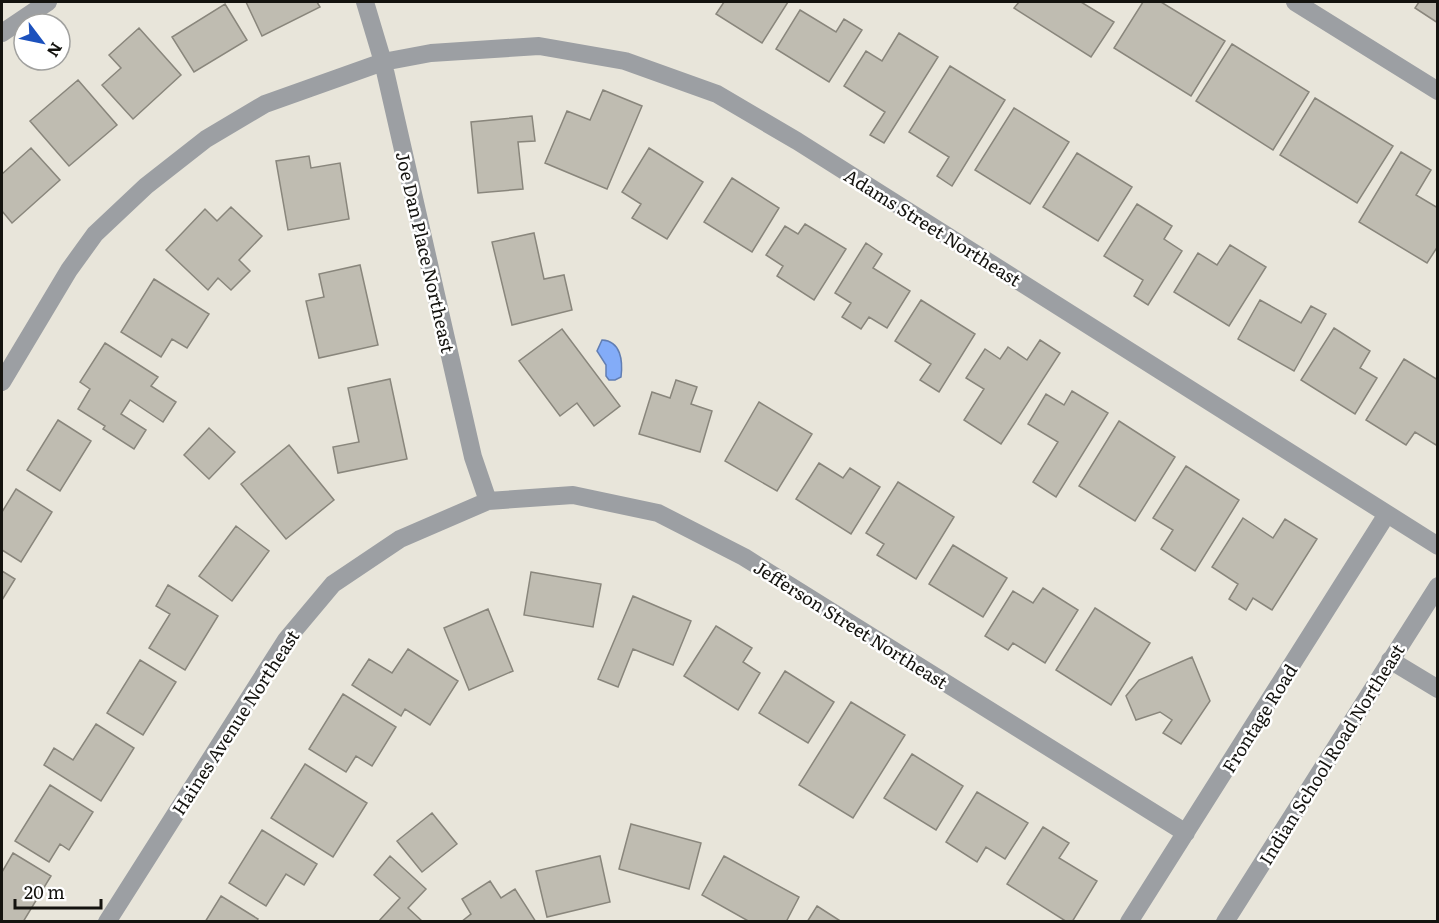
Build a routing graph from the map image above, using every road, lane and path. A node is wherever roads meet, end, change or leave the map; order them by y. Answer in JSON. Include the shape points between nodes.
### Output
{"nodes":[{"id":1,"x":48,"y":2,"type":"edge"},
{"id":2,"x":365,"y":2,"type":"edge"},
{"id":3,"x":1295,"y":2,"type":"edge"},
{"id":4,"x":2,"y":33,"type":"edge"},
{"id":5,"x":383,"y":62,"type":"junction"},
{"id":6,"x":1437,"y":91,"type":"edge"},
{"id":7,"x":2,"y":382,"type":"edge"},
{"id":8,"x":488,"y":501,"type":"junction"},
{"id":9,"x":1387,"y":514,"type":"junction"},
{"id":10,"x":1437,"y":546,"type":"edge"},
{"id":11,"x":1435,"y":594,"type":"edge"},
{"id":12,"x":1390,"y":660,"type":"junction"},
{"id":13,"x":1437,"y":690,"type":"edge"},
{"id":14,"x":1186,"y":833,"type":"junction"},
{"id":15,"x":107,"y":921,"type":"edge"},
{"id":16,"x":1129,"y":921,"type":"edge"},
{"id":17,"x":1225,"y":921,"type":"edge"}],
"edges":[{"from":1,"to":4,"type":"street"},
{"from":2,"to":5,"type":"street","name":"Joe Dan Place Northeast"},
{"from":3,"to":6,"type":"street"},
{"from":5,"to":7,"type":"street","name":"Adams Street Northeast","via":[[265,104],[206,139],[146,186],[95,234]]},
{"from":5,"to":8,"type":"street","name":"Joe Dan Place Northeast","via":[[473,457]]},
{"from":5,"to":9,"type":"street","name":"Adams Street Northeast","via":[[431,53],[539,46],[625,61],[717,94]]},
{"from":8,"to":14,"type":"street","name":"Jefferson Street Northeast","via":[[573,495],[658,513],[744,556]]},
{"from":8,"to":15,"type":"street","name":"Haines Avenue Northeast","via":[[400,539],[333,584],[286,640]]},
{"from":9,"to":10,"type":"street","name":"Adams Street Northeast"},
{"from":9,"to":14,"type":"street","name":"Frontage Road"},
{"from":11,"to":12,"type":"street","name":"Indian School Road Northeast"},
{"from":12,"to":13,"type":"street"},
{"from":12,"to":17,"type":"street","name":"Indian School Road Northeast"},
{"from":14,"to":16,"type":"street","name":"Frontage Road"}]}
